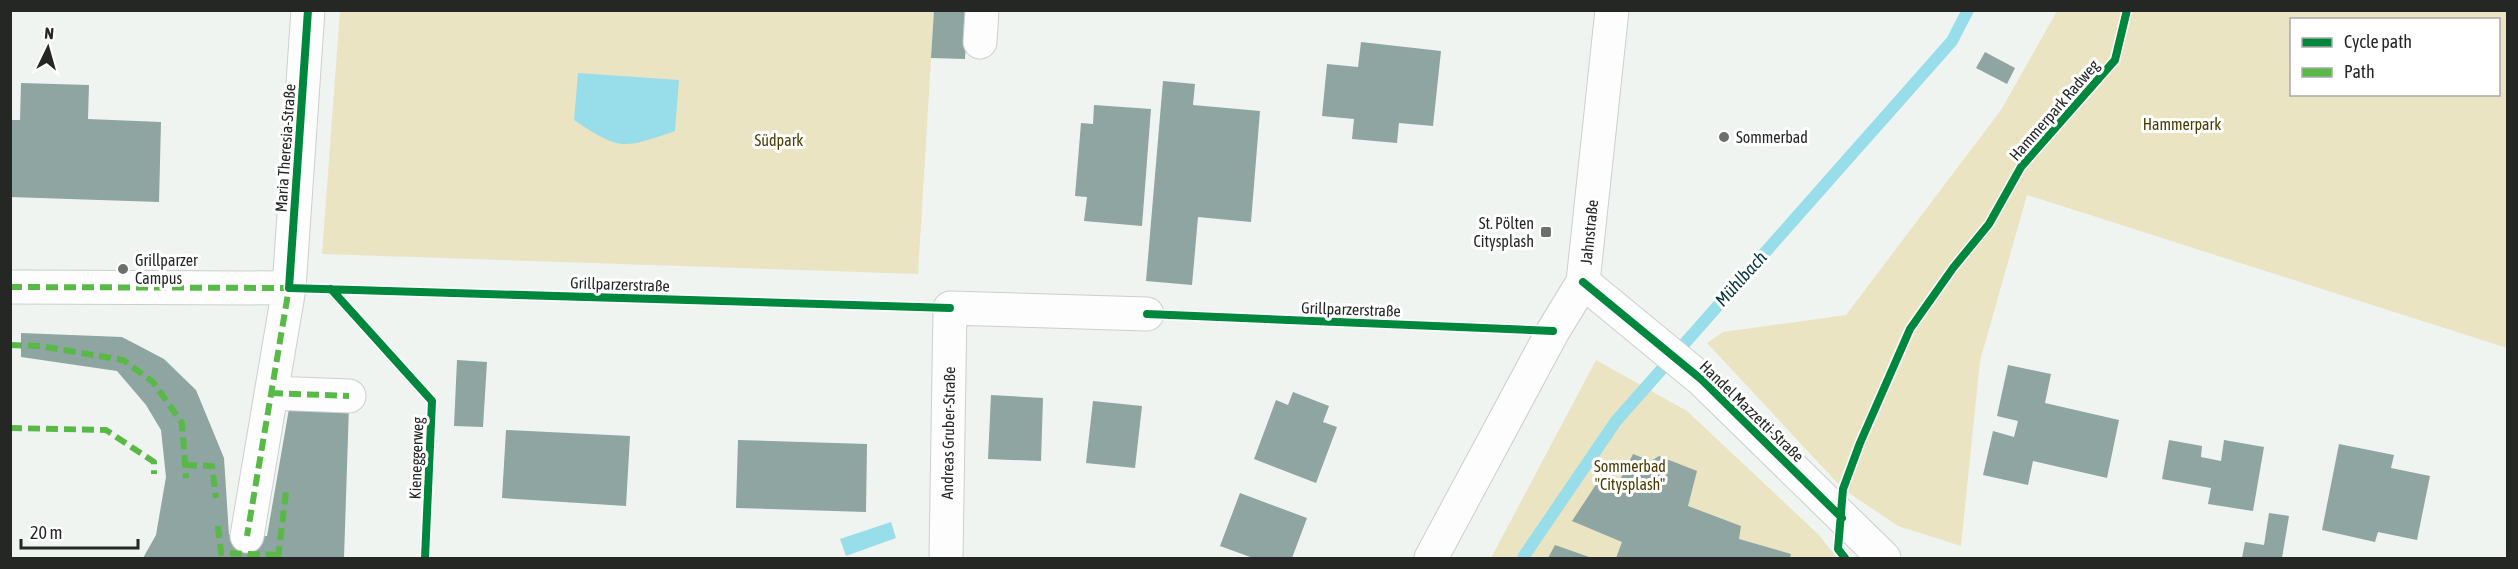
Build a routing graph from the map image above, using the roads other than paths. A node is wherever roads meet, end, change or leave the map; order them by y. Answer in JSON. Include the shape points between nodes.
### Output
{"nodes":[{"id":1,"x":308,"y":10,"type":"edge"},
{"id":2,"x":1612,"y":10,"type":"edge"},
{"id":3,"x":1583,"y":282,"type":"junction"},
{"id":4,"x":10,"y":287,"type":"edge"},
{"id":5,"x":289,"y":288,"type":"junction"},
{"id":6,"x":1147,"y":314,"type":"dead end"},
{"id":7,"x":272,"y":393,"type":"junction"},
{"id":8,"x":350,"y":396,"type":"dead end"},
{"id":9,"x":247,"y":536,"type":"dead end"},
{"id":10,"x":946,"y":558,"type":"edge"},
{"id":11,"x":1431,"y":558,"type":"edge"},
{"id":12,"x":1884,"y":558,"type":"edge"}],
"edges":[{"from":1,"to":5,"type":"street","name":"Maria Theresia-Straße"},
{"from":2,"to":3,"type":"street","name":"Jahnstraße"},
{"from":3,"to":11,"type":"street","name":"Jahnstraße"},
{"from":3,"to":12,"type":"street","name":"Handel Mazzetti-Straße","via":[[1702,380]]},
{"from":4,"to":5,"type":"street"},
{"from":5,"to":7,"type":"street","name":"Maria Theresia-Straße"},
{"from":6,"to":10,"type":"street","name":"Andreas Gruber-Straße","via":[[950,308]]},
{"from":7,"to":8,"type":"street"},
{"from":7,"to":9,"type":"street","name":"Maria Theresia-Straße"}]}
